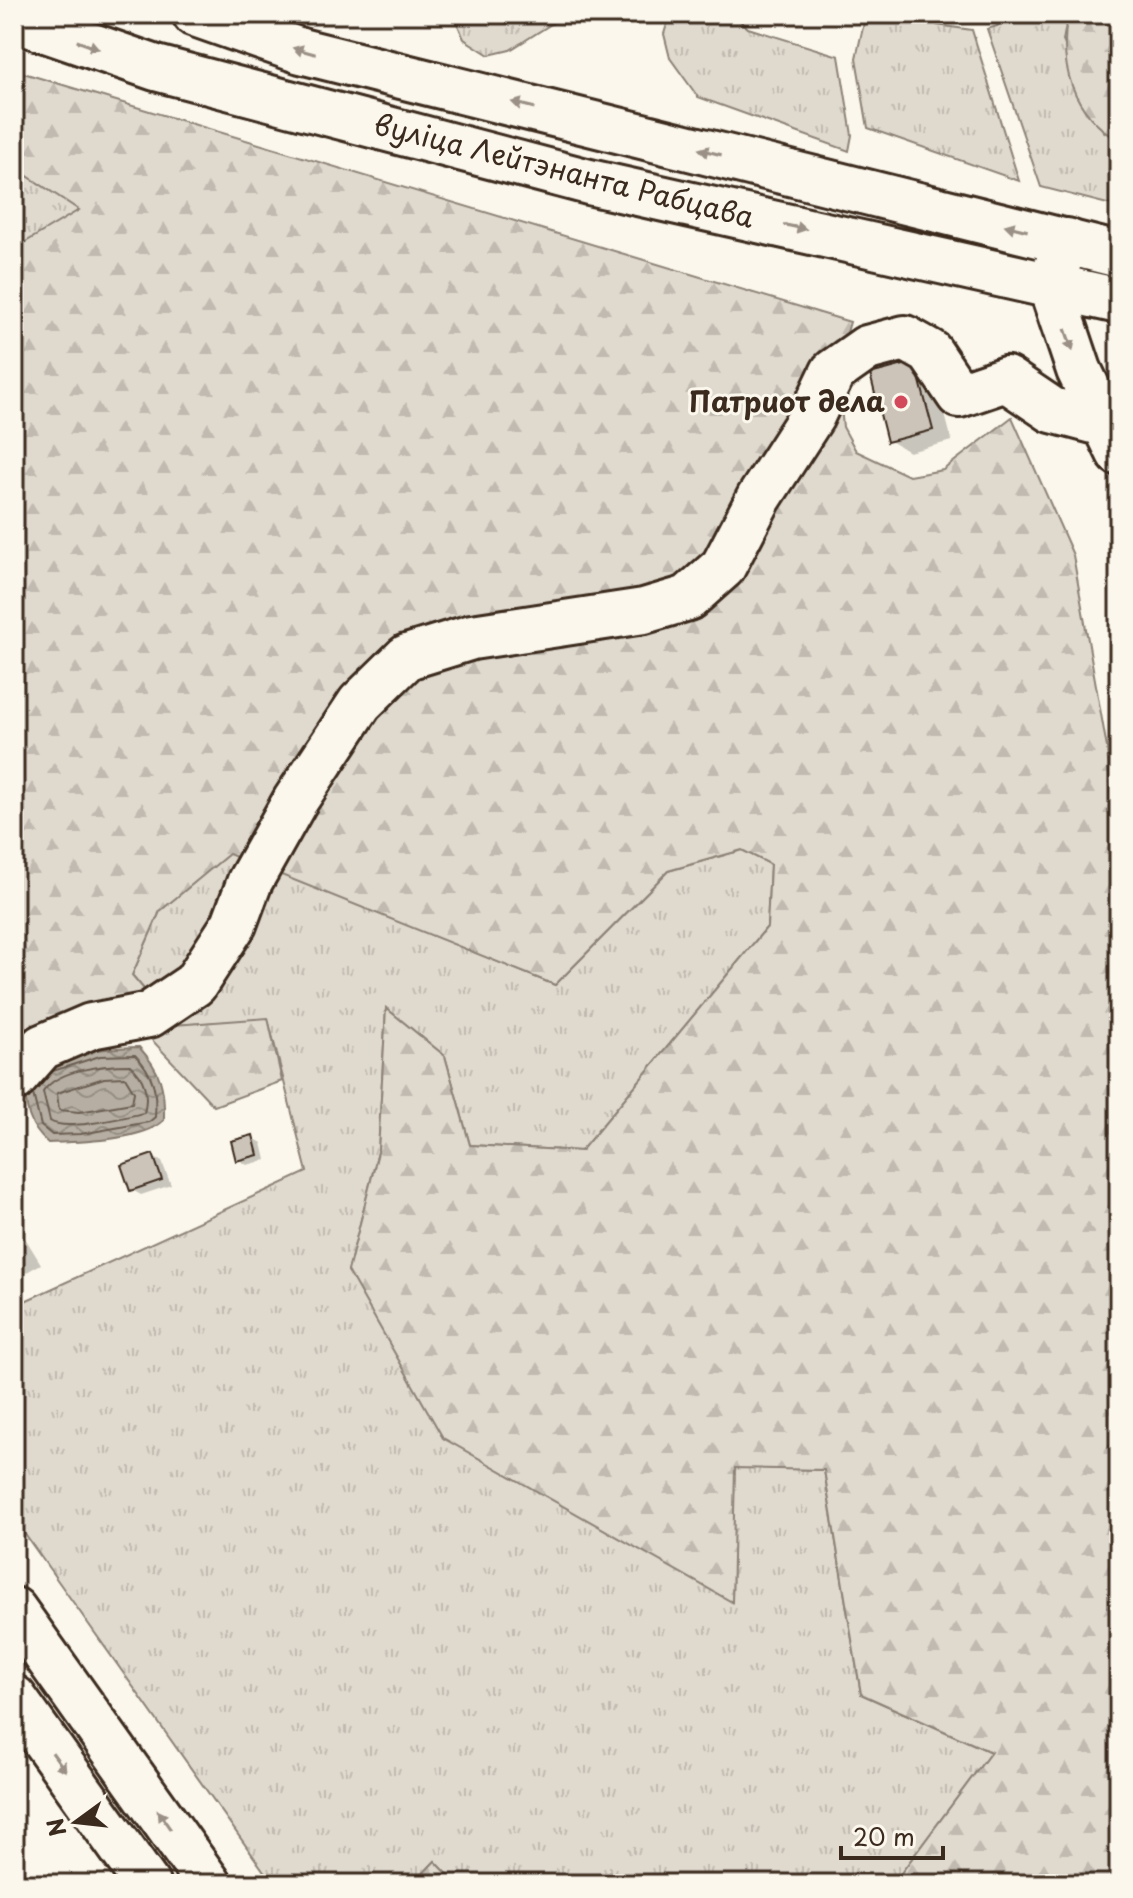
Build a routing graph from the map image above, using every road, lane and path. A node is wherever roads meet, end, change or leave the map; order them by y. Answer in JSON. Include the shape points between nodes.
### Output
{"nodes":[{"id":1,"x":195,"y":14,"type":"edge"},
{"id":2,"x":14,"y":19,"type":"edge"},
{"id":3,"x":1067,"y":241,"type":"junction"},
{"id":4,"x":1119,"y":255,"type":"edge"},
{"id":5,"x":1050,"y":284,"type":"junction"},
{"id":6,"x":1119,"y":301,"type":"edge"},
{"id":7,"x":1112,"y":438,"type":"edge"},
{"id":8,"x":14,"y":1079,"type":"edge"},
{"id":9,"x":14,"y":1610,"type":"edge"},
{"id":10,"x":14,"y":1698,"type":"edge"},
{"id":11,"x":147,"y":1884,"type":"edge"},
{"id":12,"x":209,"y":1884,"type":"edge"}],
"edges":[{"from":3,"to":1,"type":"main road","name":"вуліца Лейтэнанта Рабцава","one_way":true,"via":[[301,51]]},
{"from":2,"to":5,"type":"main road","name":"вуліца Лейтэнанта Рабцава","one_way":true,"via":[[156,68],[574,178]]},
{"from":3,"to":4,"type":"main road","name":"вуліца Лейтэнанта Рабцава"},
{"from":3,"to":5,"type":"main road"},
{"from":5,"to":6,"type":"main road","name":"вуліца Лейтэнанта Рабцава"},
{"from":5,"to":7,"type":"main road","one_way":true,"via":[[1079,370]]},
{"from":7,"to":8,"type":"main road","via":[[1052,410],[1006,379],[959,395],[930,352],[905,338],[867,348],[833,372],[723,567],[688,598],[644,611],[472,637],[407,657],[360,703],[295,801],[250,881],[234,924],[195,984],[149,1015],[91,1026],[42,1047]]},
{"from":12,"to":9,"type":"main road","one_way":true},
{"from":10,"to":11,"type":"main road","one_way":true}]}
